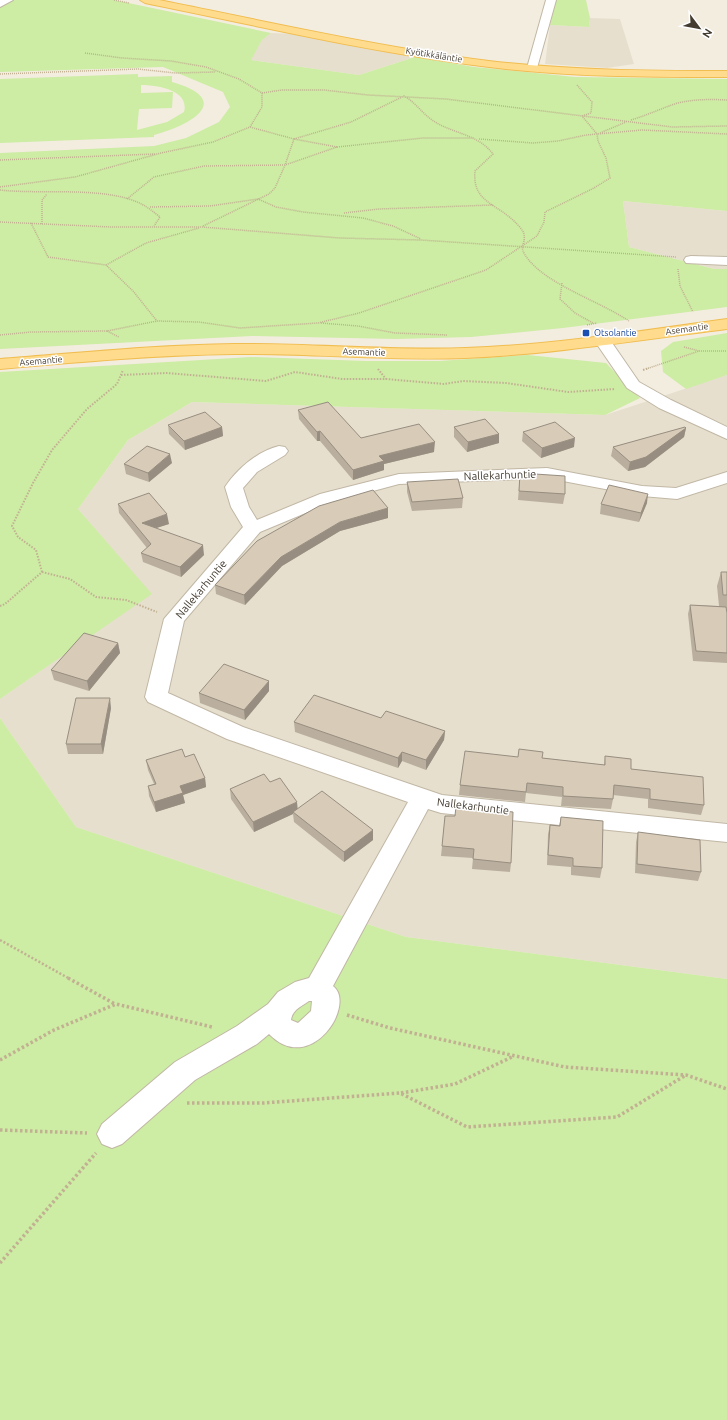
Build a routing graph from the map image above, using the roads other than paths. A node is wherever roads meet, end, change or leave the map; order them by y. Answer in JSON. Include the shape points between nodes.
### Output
{"nodes":[{"id":1,"x":8,"y":0,"type":"edge"},
{"id":2,"x":145,"y":0,"type":"edge"},
{"id":3,"x":552,"y":0,"type":"edge"},
{"id":4,"x":0,"y":4,"type":"edge"},
{"id":5,"x":532,"y":68,"type":"junction"},
{"id":6,"x":727,"y":74,"type":"edge"},
{"id":7,"x":691,"y":260,"type":"road end"},
{"id":8,"x":727,"y":261,"type":"edge"},
{"id":9,"x":727,"y":324,"type":"edge"},
{"id":10,"x":602,"y":340,"type":"junction"},
{"id":11,"x":0,"y":364,"type":"edge"},
{"id":12,"x":727,"y":434,"type":"edge"},
{"id":13,"x":278,"y":451,"type":"dead end"},
{"id":14,"x":727,"y":477,"type":"edge"},
{"id":15,"x":253,"y":528,"type":"junction"},
{"id":16,"x":422,"y":798,"type":"junction"},
{"id":17,"x":727,"y":833,"type":"edge"},
{"id":18,"x":322,"y":998,"type":"junction"},
{"id":19,"x":278,"y":1012,"type":"junction"},
{"id":20,"x":112,"y":1134,"type":"road end"}],
"edges":[{"from":1,"to":4,"type":"street"},
{"from":2,"to":5,"type":"main road","name":"Kyötikkäläntie","via":[[392,49]]},
{"from":3,"to":5,"type":"street"},
{"from":5,"to":6,"type":"main road","name":"Kyötikkäläntie","via":[[594,72]]},
{"from":7,"to":8,"type":"street"},
{"from":9,"to":10,"type":"main road","name":"Asemantie"},
{"from":10,"to":11,"type":"main road","name":"Asemantie","via":[[542,348],[466,353],[219,349]]},
{"from":10,"to":12,"type":"street","via":[[636,378],[665,404]]},
{"from":13,"to":15,"type":"street","via":[[251,468],[234,487],[240,507]]},
{"from":14,"to":15,"type":"street","name":"Nallekarhuntie","via":[[677,494],[642,491],[547,473],[399,479],[326,498]]},
{"from":15,"to":16,"type":"street","name":"Nallekarhuntie","via":[[174,619],[156,696],[235,733]]},
{"from":16,"to":17,"type":"street","name":"Nallekarhuntie","via":[[441,804]]},
{"from":16,"to":18,"type":"street"},
{"from":18,"to":19,"type":"street","via":[[304,990],[288,1000]]},
{"from":18,"to":19,"type":"street","via":[[320,1023],[302,1036],[287,1034],[277,1024]]},
{"from":19,"to":20,"type":"street","via":[[247,1035],[185,1071]]}]}
